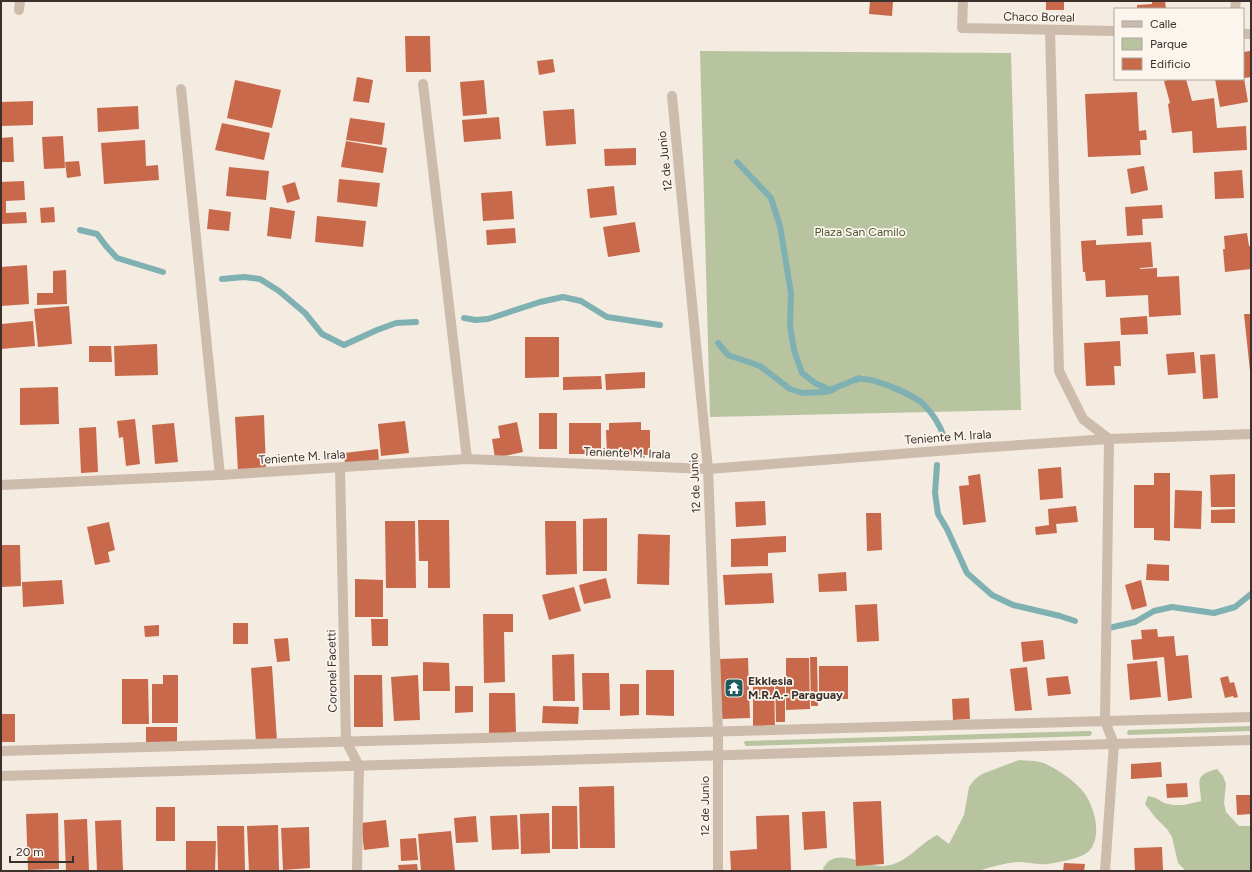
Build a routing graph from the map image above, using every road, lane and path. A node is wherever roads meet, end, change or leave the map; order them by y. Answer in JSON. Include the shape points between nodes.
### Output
{"nodes":[{"id":1,"x":964,"y":1,"type":"edge"},
{"id":2,"x":1050,"y":30,"type":"junction"},
{"id":3,"x":1114,"y":31,"type":"edge"},
{"id":4,"x":423,"y":84,"type":"dead end"},
{"id":5,"x":180,"y":89,"type":"dead end"},
{"id":6,"x":672,"y":96,"type":"dead end"},
{"id":7,"x":1251,"y":434,"type":"edge"},
{"id":8,"x":1109,"y":439,"type":"junction"},
{"id":9,"x":467,"y":459,"type":"junction"},
{"id":10,"x":340,"y":468,"type":"junction"},
{"id":11,"x":708,"y":469,"type":"junction"},
{"id":12,"x":220,"y":475,"type":"junction"},
{"id":13,"x":1,"y":485,"type":"edge"},
{"id":14,"x":1251,"y":717,"type":"edge"},
{"id":15,"x":1105,"y":721,"type":"junction"},
{"id":16,"x":718,"y":731,"type":"junction"},
{"id":17,"x":1251,"y":740,"type":"edge"},
{"id":18,"x":346,"y":741,"type":"junction"},
{"id":19,"x":1114,"y":744,"type":"junction"},
{"id":20,"x":1,"y":751,"type":"edge"},
{"id":21,"x":718,"y":755,"type":"junction"},
{"id":22,"x":359,"y":766,"type":"junction"},
{"id":23,"x":1,"y":776,"type":"edge"},
{"id":24,"x":357,"y":871,"type":"edge"},
{"id":25,"x":718,"y":871,"type":"edge"},
{"id":26,"x":1105,"y":871,"type":"edge"}],
"edges":[{"from":1,"to":2,"type":"street","name":"Chaco Boreal","via":[[962,28]]},
{"from":2,"to":3,"type":"street","name":"Chaco Boreal"},
{"from":2,"to":8,"type":"street","via":[[1059,371],[1083,419]]},
{"from":4,"to":9,"type":"street"},
{"from":5,"to":12,"type":"street"},
{"from":6,"to":11,"type":"street","name":"12 de Junio"},
{"from":7,"to":8,"type":"street","name":"Teniente M. Irala"},
{"from":8,"to":11,"type":"street","name":"Teniente M. Irala"},
{"from":8,"to":15,"type":"street"},
{"from":9,"to":10,"type":"street","name":"Teniente M. Irala"},
{"from":9,"to":11,"type":"street","name":"Teniente M. Irala"},
{"from":10,"to":12,"type":"street","name":"Teniente M. Irala"},
{"from":10,"to":18,"type":"street","name":"Coronel Facetti"},
{"from":11,"to":16,"type":"street","name":"12 de Junio"},
{"from":12,"to":13,"type":"street","name":"Teniente M. Irala"},
{"from":14,"to":15,"type":"street"},
{"from":15,"to":16,"type":"street"},
{"from":15,"to":19,"type":"street"},
{"from":16,"to":18,"type":"street"},
{"from":16,"to":21,"type":"street","name":"12 de Junio"},
{"from":17,"to":19,"type":"street"},
{"from":18,"to":20,"type":"street"},
{"from":18,"to":22,"type":"street","name":"Coronel Facetti"},
{"from":19,"to":21,"type":"street"},
{"from":19,"to":26,"type":"street"},
{"from":21,"to":22,"type":"street"},
{"from":21,"to":25,"type":"street","name":"12 de Junio"},
{"from":22,"to":23,"type":"street"},
{"from":22,"to":24,"type":"street","name":"Coronel Facetti"}]}
